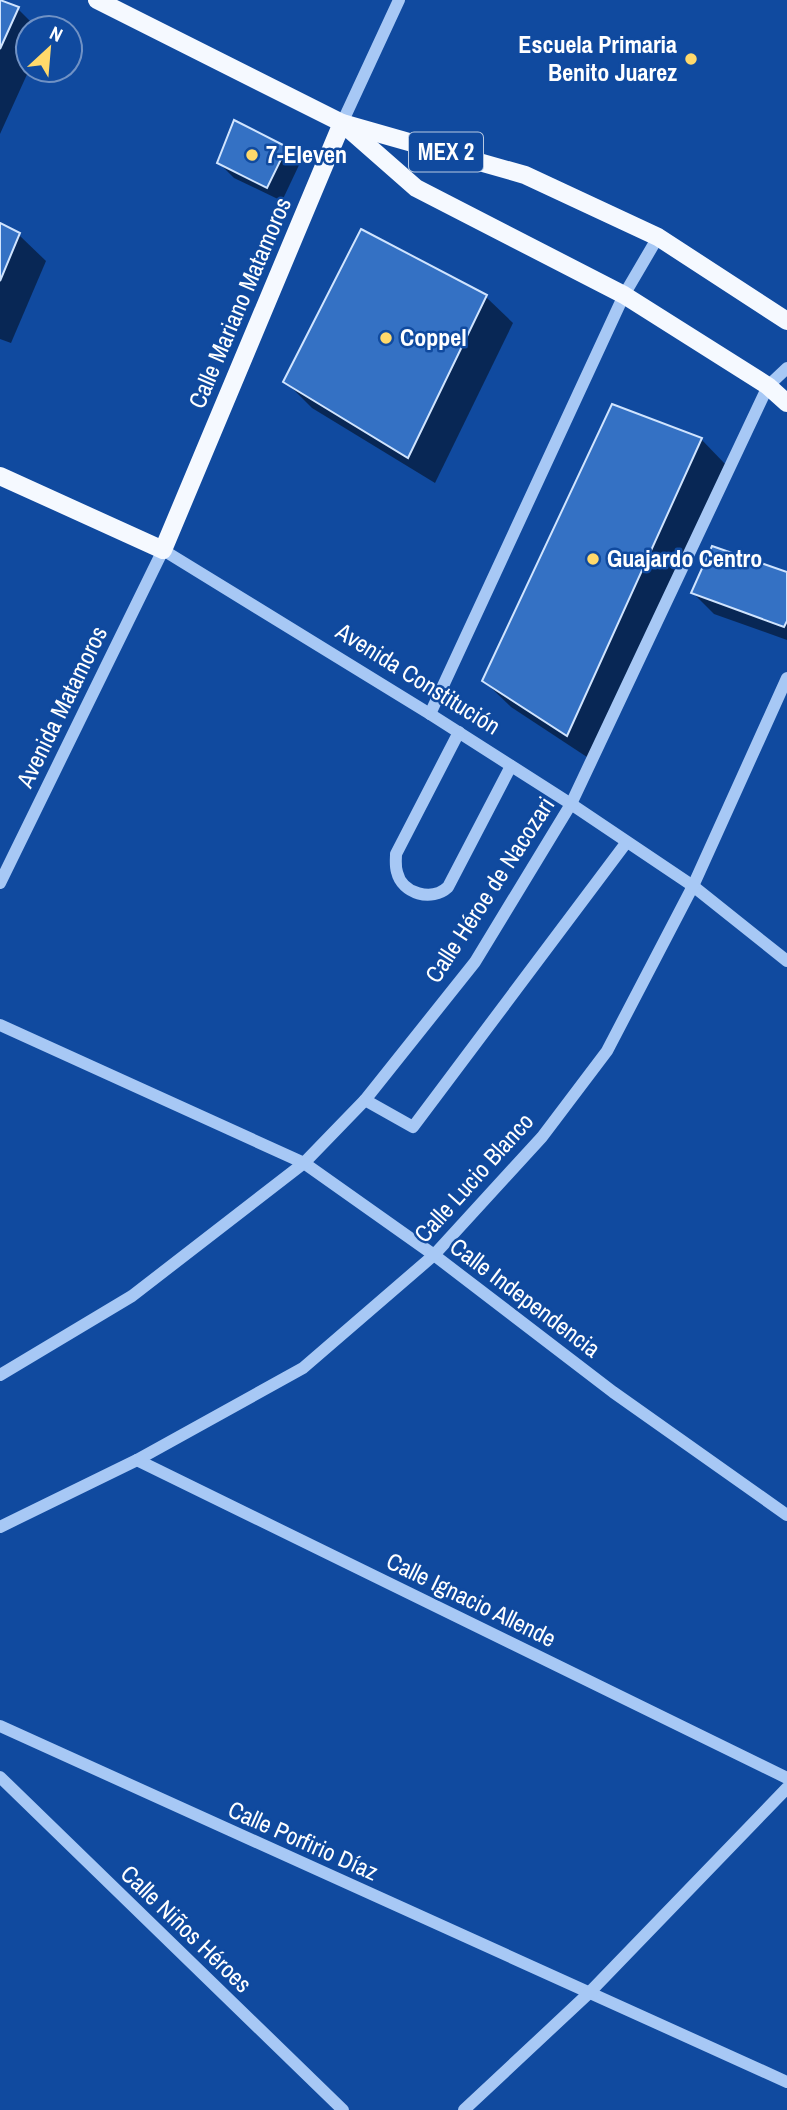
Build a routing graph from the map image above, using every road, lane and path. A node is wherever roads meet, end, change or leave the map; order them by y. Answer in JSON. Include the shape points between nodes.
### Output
{"nodes":[{"id":1,"x":97,"y":0,"type":"edge"},
{"id":2,"x":399,"y":0,"type":"edge"},
{"id":3,"x":342,"y":123,"type":"junction"},
{"id":4,"x":658,"y":237,"type":"junction"},
{"id":5,"x":624,"y":295,"type":"junction"},
{"id":6,"x":787,"y":321,"type":"edge"},
{"id":7,"x":787,"y":368,"type":"edge"},
{"id":8,"x":768,"y":386,"type":"junction"},
{"id":9,"x":787,"y":403,"type":"edge"},
{"id":10,"x":0,"y":476,"type":"edge"},
{"id":11,"x":163,"y":550,"type":"junction"},
{"id":12,"x":787,"y":678,"type":"edge"},
{"id":13,"x":430,"y":714,"type":"junction"},
{"id":14,"x":459,"y":732,"type":"junction"},
{"id":15,"x":511,"y":766,"type":"junction"},
{"id":16,"x":571,"y":804,"type":"junction"},
{"id":17,"x":626,"y":843,"type":"junction"},
{"id":18,"x":0,"y":883,"type":"edge"},
{"id":19,"x":693,"y":886,"type":"junction"},
{"id":20,"x":787,"y":961,"type":"edge"},
{"id":21,"x":0,"y":1025,"type":"edge"},
{"id":22,"x":365,"y":1100,"type":"junction"},
{"id":23,"x":304,"y":1163,"type":"junction"},
{"id":24,"x":434,"y":1255,"type":"junction"},
{"id":25,"x":0,"y":1375,"type":"edge"},
{"id":26,"x":137,"y":1460,"type":"junction"},
{"id":27,"x":787,"y":1515,"type":"edge"},
{"id":28,"x":0,"y":1527,"type":"edge"},
{"id":29,"x":0,"y":1726,"type":"edge"},
{"id":30,"x":0,"y":1777,"type":"edge"},
{"id":31,"x":787,"y":1778,"type":"edge"},
{"id":32,"x":787,"y":1788,"type":"edge"},
{"id":33,"x":589,"y":1993,"type":"junction"},
{"id":34,"x":787,"y":2082,"type":"edge"},
{"id":35,"x":343,"y":2110,"type":"edge"},
{"id":36,"x":464,"y":2110,"type":"edge"}],
"edges":[{"from":1,"to":3,"type":"main road","number":"MEX 2"},
{"from":2,"to":3,"type":"street","name":"Calle Mariano Matamoros"},
{"from":3,"to":4,"type":"main road","number":"MEX 2","via":[[525,175]]},
{"from":3,"to":5,"type":"main road","number":"MEX 2","via":[[416,188]]},
{"from":3,"to":11,"type":"main road","name":"Calle Mariano Matamoros"},
{"from":4,"to":5,"type":"street"},
{"from":4,"to":6,"type":"main road","number":"MEX 2"},
{"from":5,"to":8,"type":"main road","number":"MEX 2"},
{"from":5,"to":13,"type":"street"},
{"from":7,"to":8,"type":"street"},
{"from":8,"to":9,"type":"main road","number":"MEX 2"},
{"from":8,"to":16,"type":"street","name":"Calle Héroe de Nacozari"},
{"from":10,"to":11,"type":"main road","name":"Avenida Constitución"},
{"from":11,"to":13,"type":"street","name":"Avenida Constitución"},
{"from":11,"to":18,"type":"street","name":"Avenida Matamoros"},
{"from":12,"to":19,"type":"street","name":"Calle Lucio Blanco"},
{"from":13,"to":14,"type":"street","name":"Avenida Constitución"},
{"from":14,"to":15,"type":"street","name":"Avenida Constitución"},
{"from":14,"to":15,"type":"street","via":[[396,854],[397,873],[407,888],[424,895],[442,893],[448,887]]},
{"from":15,"to":16,"type":"street","name":"Avenida Constitución"},
{"from":16,"to":17,"type":"street","name":"Avenida Constitución"},
{"from":16,"to":22,"type":"street","name":"Calle Héroe de Nacozari","via":[[475,962]]},
{"from":17,"to":19,"type":"street","name":"Avenida Constitución"},
{"from":17,"to":22,"type":"street","via":[[413,1127]]},
{"from":19,"to":20,"type":"street","name":"Avenida Constitución"},
{"from":19,"to":24,"type":"street","name":"Calle Lucio Blanco","via":[[607,1051],[542,1137]]},
{"from":21,"to":23,"type":"street","name":"Calle Independencia"},
{"from":22,"to":23,"type":"street","name":"Calle Héroe de Nacozari"},
{"from":23,"to":24,"type":"street","name":"Calle Independencia"},
{"from":23,"to":25,"type":"street","name":"Calle Héroe de Nacozari","via":[[132,1296]]},
{"from":24,"to":26,"type":"street","name":"Calle Lucio Blanco","via":[[303,1368]]},
{"from":24,"to":27,"type":"street","name":"Calle Independencia","via":[[613,1392]]},
{"from":26,"to":28,"type":"street","name":"Calle Lucio Blanco"},
{"from":26,"to":31,"type":"street","name":"Calle Ignacio Allende"},
{"from":29,"to":33,"type":"street","name":"Calle Porfirio Díaz"},
{"from":30,"to":35,"type":"street","name":"Calle Niños Héroes"},
{"from":32,"to":33,"type":"street"},
{"from":33,"to":34,"type":"street","name":"Calle Porfirio Díaz"},
{"from":33,"to":36,"type":"street"}]}
